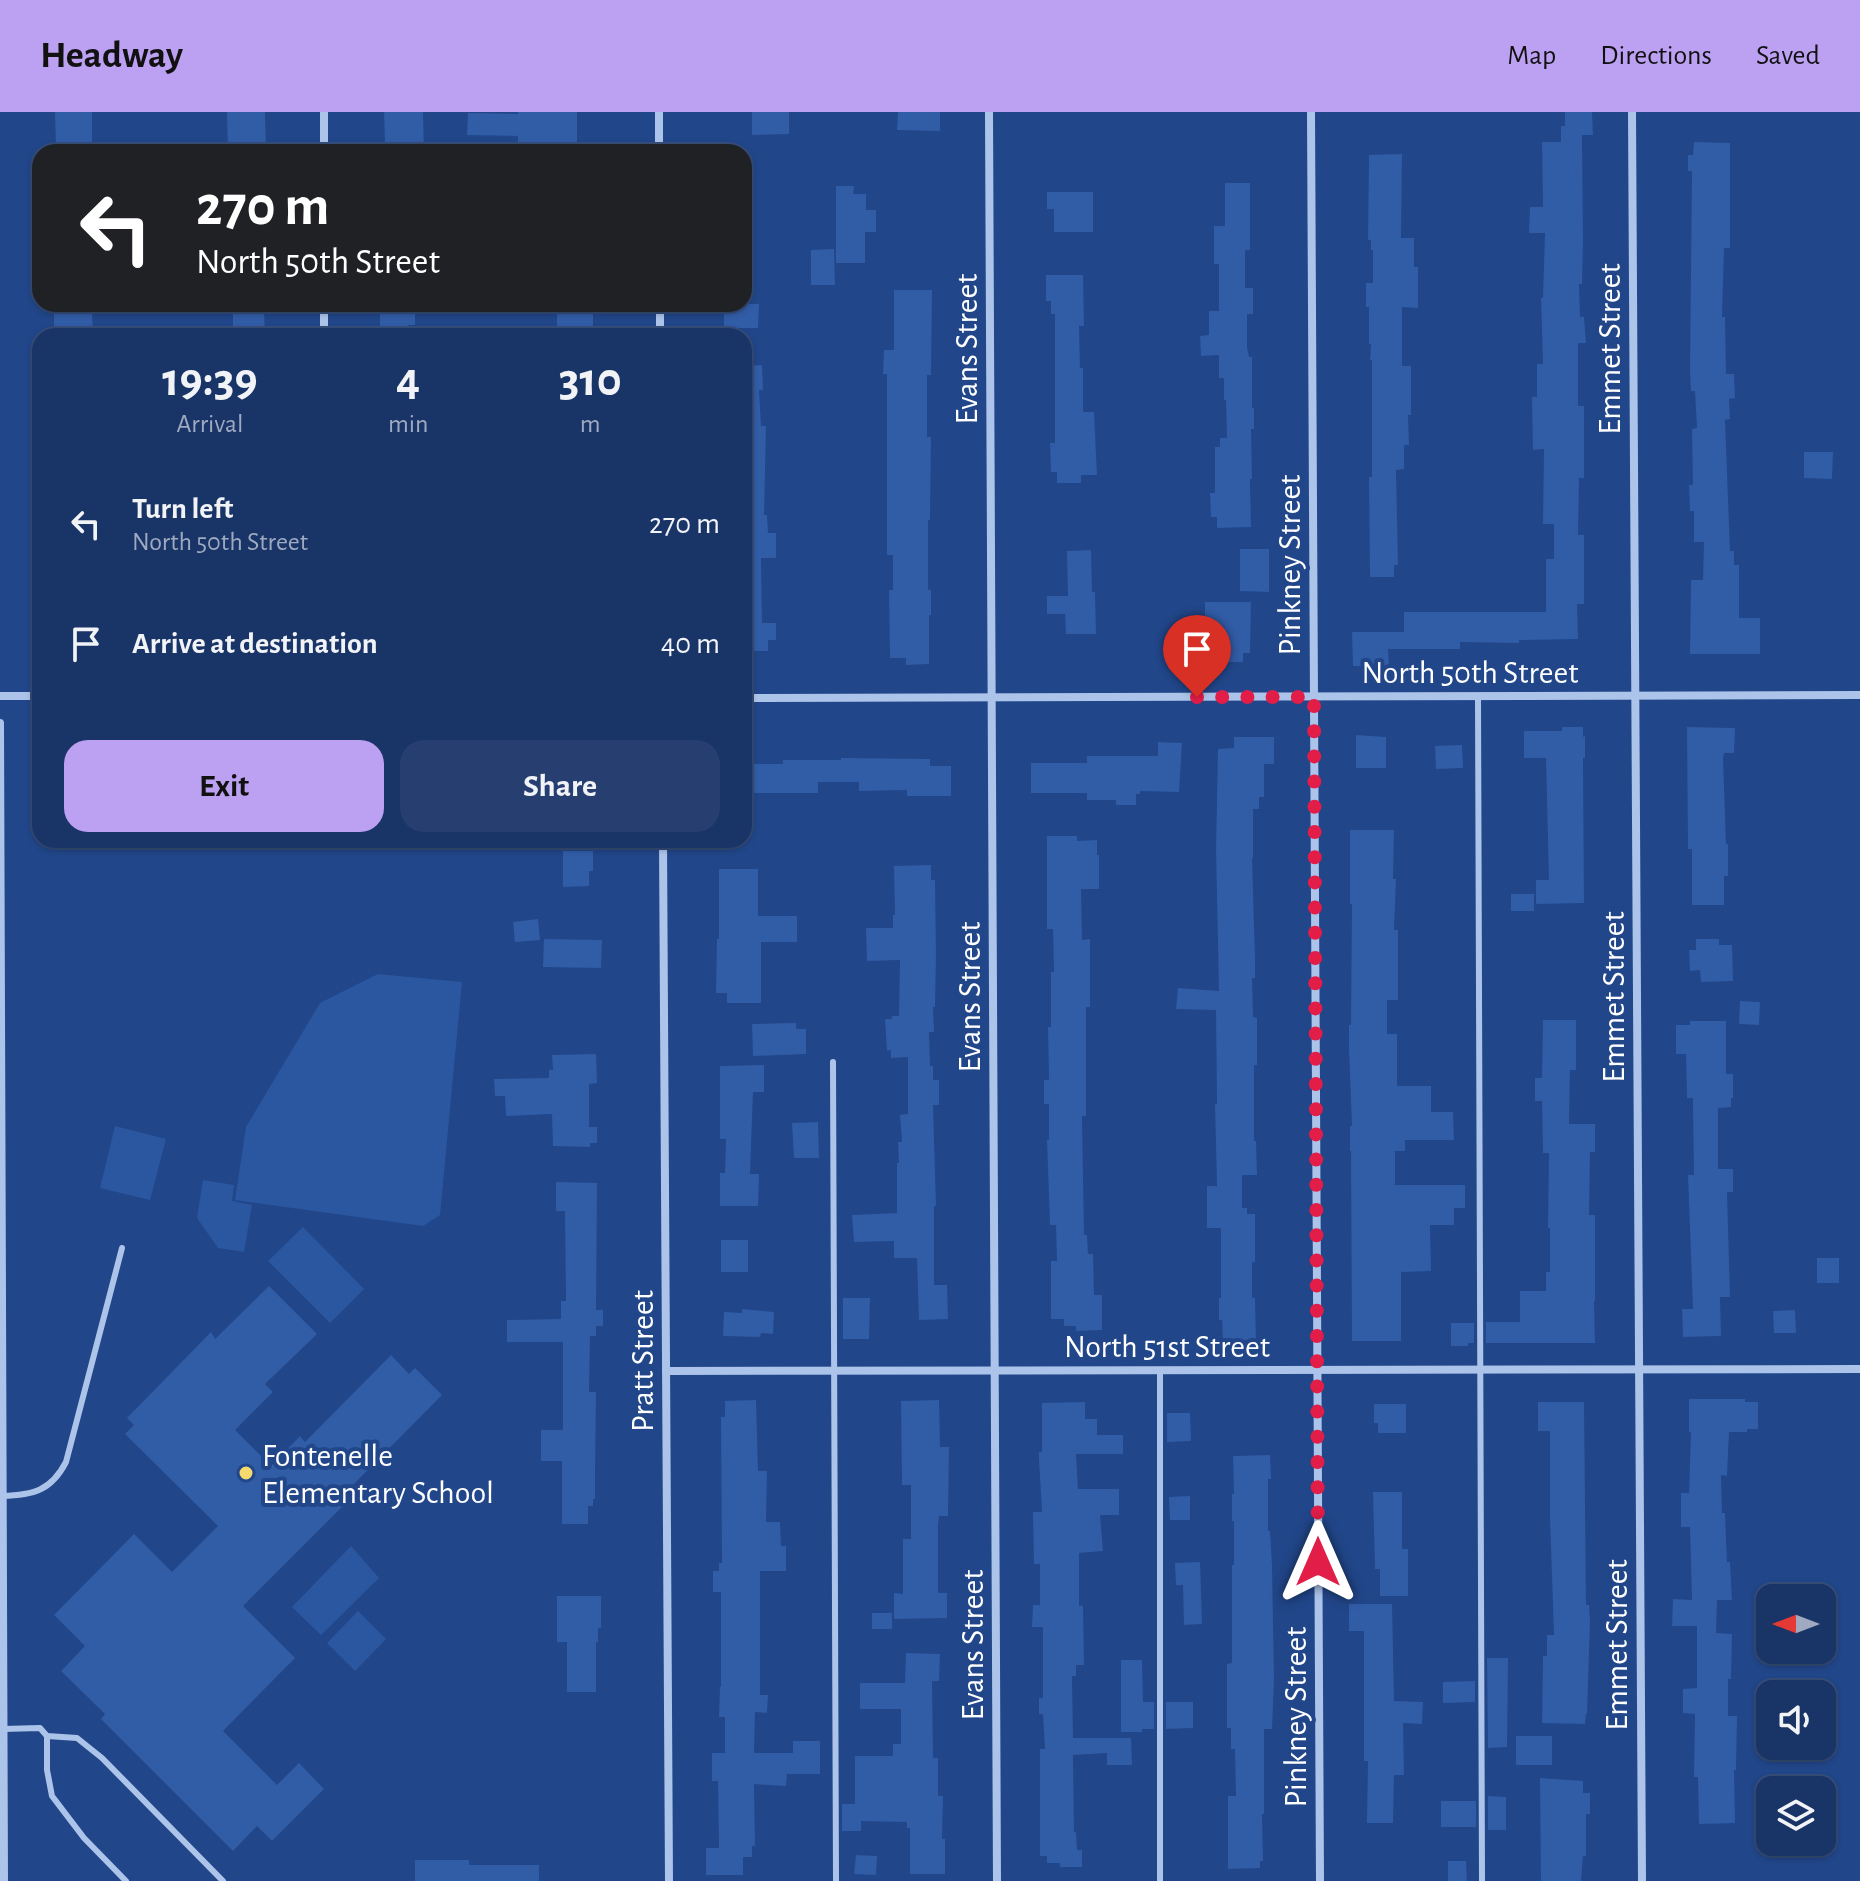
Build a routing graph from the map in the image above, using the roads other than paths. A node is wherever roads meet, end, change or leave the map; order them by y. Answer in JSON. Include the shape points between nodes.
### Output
{"nodes":[{"id":1,"x":324,"y":112,"type":"edge"},
{"id":2,"x":659,"y":112,"type":"edge"},
{"id":3,"x":989,"y":112,"type":"edge"},
{"id":4,"x":1311,"y":112,"type":"edge"},
{"id":5,"x":1632,"y":112,"type":"edge"},
{"id":6,"x":324,"y":144,"type":"edge"},
{"id":7,"x":659,"y":144,"type":"edge"},
{"id":8,"x":1635,"y":695,"type":"junction"},
{"id":9,"x":1860,"y":695,"type":"edge"},
{"id":10,"x":0,"y":696,"type":"edge"},
{"id":11,"x":32,"y":696,"type":"edge"},
{"id":12,"x":1478,"y":696,"type":"junction"},
{"id":13,"x":992,"y":697,"type":"junction"},
{"id":14,"x":1314,"y":697,"type":"junction"},
{"id":15,"x":752,"y":698,"type":"edge"},
{"id":16,"x":0,"y":723,"type":"edge"},
{"id":17,"x":663,"y":848,"type":"edge"},
{"id":18,"x":833,"y":1062,"type":"dead end"},
{"id":19,"x":122,"y":1248,"type":"dead end"},
{"id":20,"x":1639,"y":1369,"type":"junction"},
{"id":21,"x":1860,"y":1369,"type":"edge"},
{"id":22,"x":995,"y":1370,"type":"junction"},
{"id":23,"x":1160,"y":1370,"type":"junction"},
{"id":24,"x":1317,"y":1370,"type":"junction"},
{"id":25,"x":1479,"y":1370,"type":"junction"},
{"id":26,"x":666,"y":1371,"type":"junction"},
{"id":27,"x":835,"y":1371,"type":"junction"},
{"id":28,"x":2,"y":1496,"type":"junction"},
{"id":29,"x":3,"y":1729,"type":"junction"},
{"id":30,"x":47,"y":1736,"type":"junction"},
{"id":31,"x":4,"y":1881,"type":"edge"},
{"id":32,"x":126,"y":1881,"type":"edge"},
{"id":33,"x":223,"y":1881,"type":"edge"},
{"id":34,"x":669,"y":1881,"type":"edge"},
{"id":35,"x":836,"y":1881,"type":"edge"},
{"id":36,"x":997,"y":1881,"type":"edge"},
{"id":37,"x":1160,"y":1881,"type":"edge"},
{"id":38,"x":1320,"y":1881,"type":"edge"},
{"id":39,"x":1482,"y":1881,"type":"edge"},
{"id":40,"x":1642,"y":1881,"type":"edge"}],
"edges":[{"from":1,"to":6,"type":"street"},
{"from":2,"to":7,"type":"street"},
{"from":3,"to":13,"type":"street","name":"Evans Street"},
{"from":4,"to":14,"type":"street","name":"Pinkney Street"},
{"from":5,"to":8,"type":"street","name":"Emmet Street"},
{"from":8,"to":9,"type":"street","name":"North 50th Street"},
{"from":8,"to":12,"type":"street","name":"North 50th Street"},
{"from":8,"to":20,"type":"street","name":"Emmet Street"},
{"from":10,"to":11,"type":"street"},
{"from":12,"to":14,"type":"street","name":"North 50th Street"},
{"from":12,"to":25,"type":"lane"},
{"from":13,"to":14,"type":"street","name":"North 50th Street"},
{"from":13,"to":15,"type":"street","name":"North 50th Street"},
{"from":13,"to":22,"type":"street","name":"Evans Street"},
{"from":14,"to":24,"type":"street","name":"Pinkney Street"},
{"from":16,"to":28,"type":"street"},
{"from":17,"to":26,"type":"street","name":"Pratt Street"},
{"from":18,"to":27,"type":"lane"},
{"from":19,"to":28,"type":"lane","via":[[66,1462],[47,1487]]},
{"from":20,"to":21,"type":"street","name":"North 51st Street"},
{"from":20,"to":25,"type":"street","name":"North 51st Street"},
{"from":20,"to":40,"type":"street","name":"Emmet Street"},
{"from":22,"to":23,"type":"street","name":"North 51st Street"},
{"from":22,"to":27,"type":"street","name":"North 51st Street"},
{"from":22,"to":36,"type":"street","name":"Evans Street"},
{"from":23,"to":24,"type":"street","name":"North 51st Street"},
{"from":23,"to":37,"type":"lane"},
{"from":24,"to":25,"type":"street","name":"North 51st Street"},
{"from":24,"to":38,"type":"street","name":"Pinkney Street"},
{"from":25,"to":39,"type":"lane"},
{"from":26,"to":27,"type":"street","name":"North 51st Street"},
{"from":26,"to":34,"type":"street","name":"Pratt Street"},
{"from":27,"to":35,"type":"lane"},
{"from":28,"to":29,"type":"street"},
{"from":29,"to":30,"type":"lane","via":[[40,1728]]},
{"from":29,"to":31,"type":"street"},
{"from":30,"to":32,"type":"lane","via":[[52,1796]]},
{"from":30,"to":33,"type":"lane","via":[[77,1738],[102,1758]]}]}
